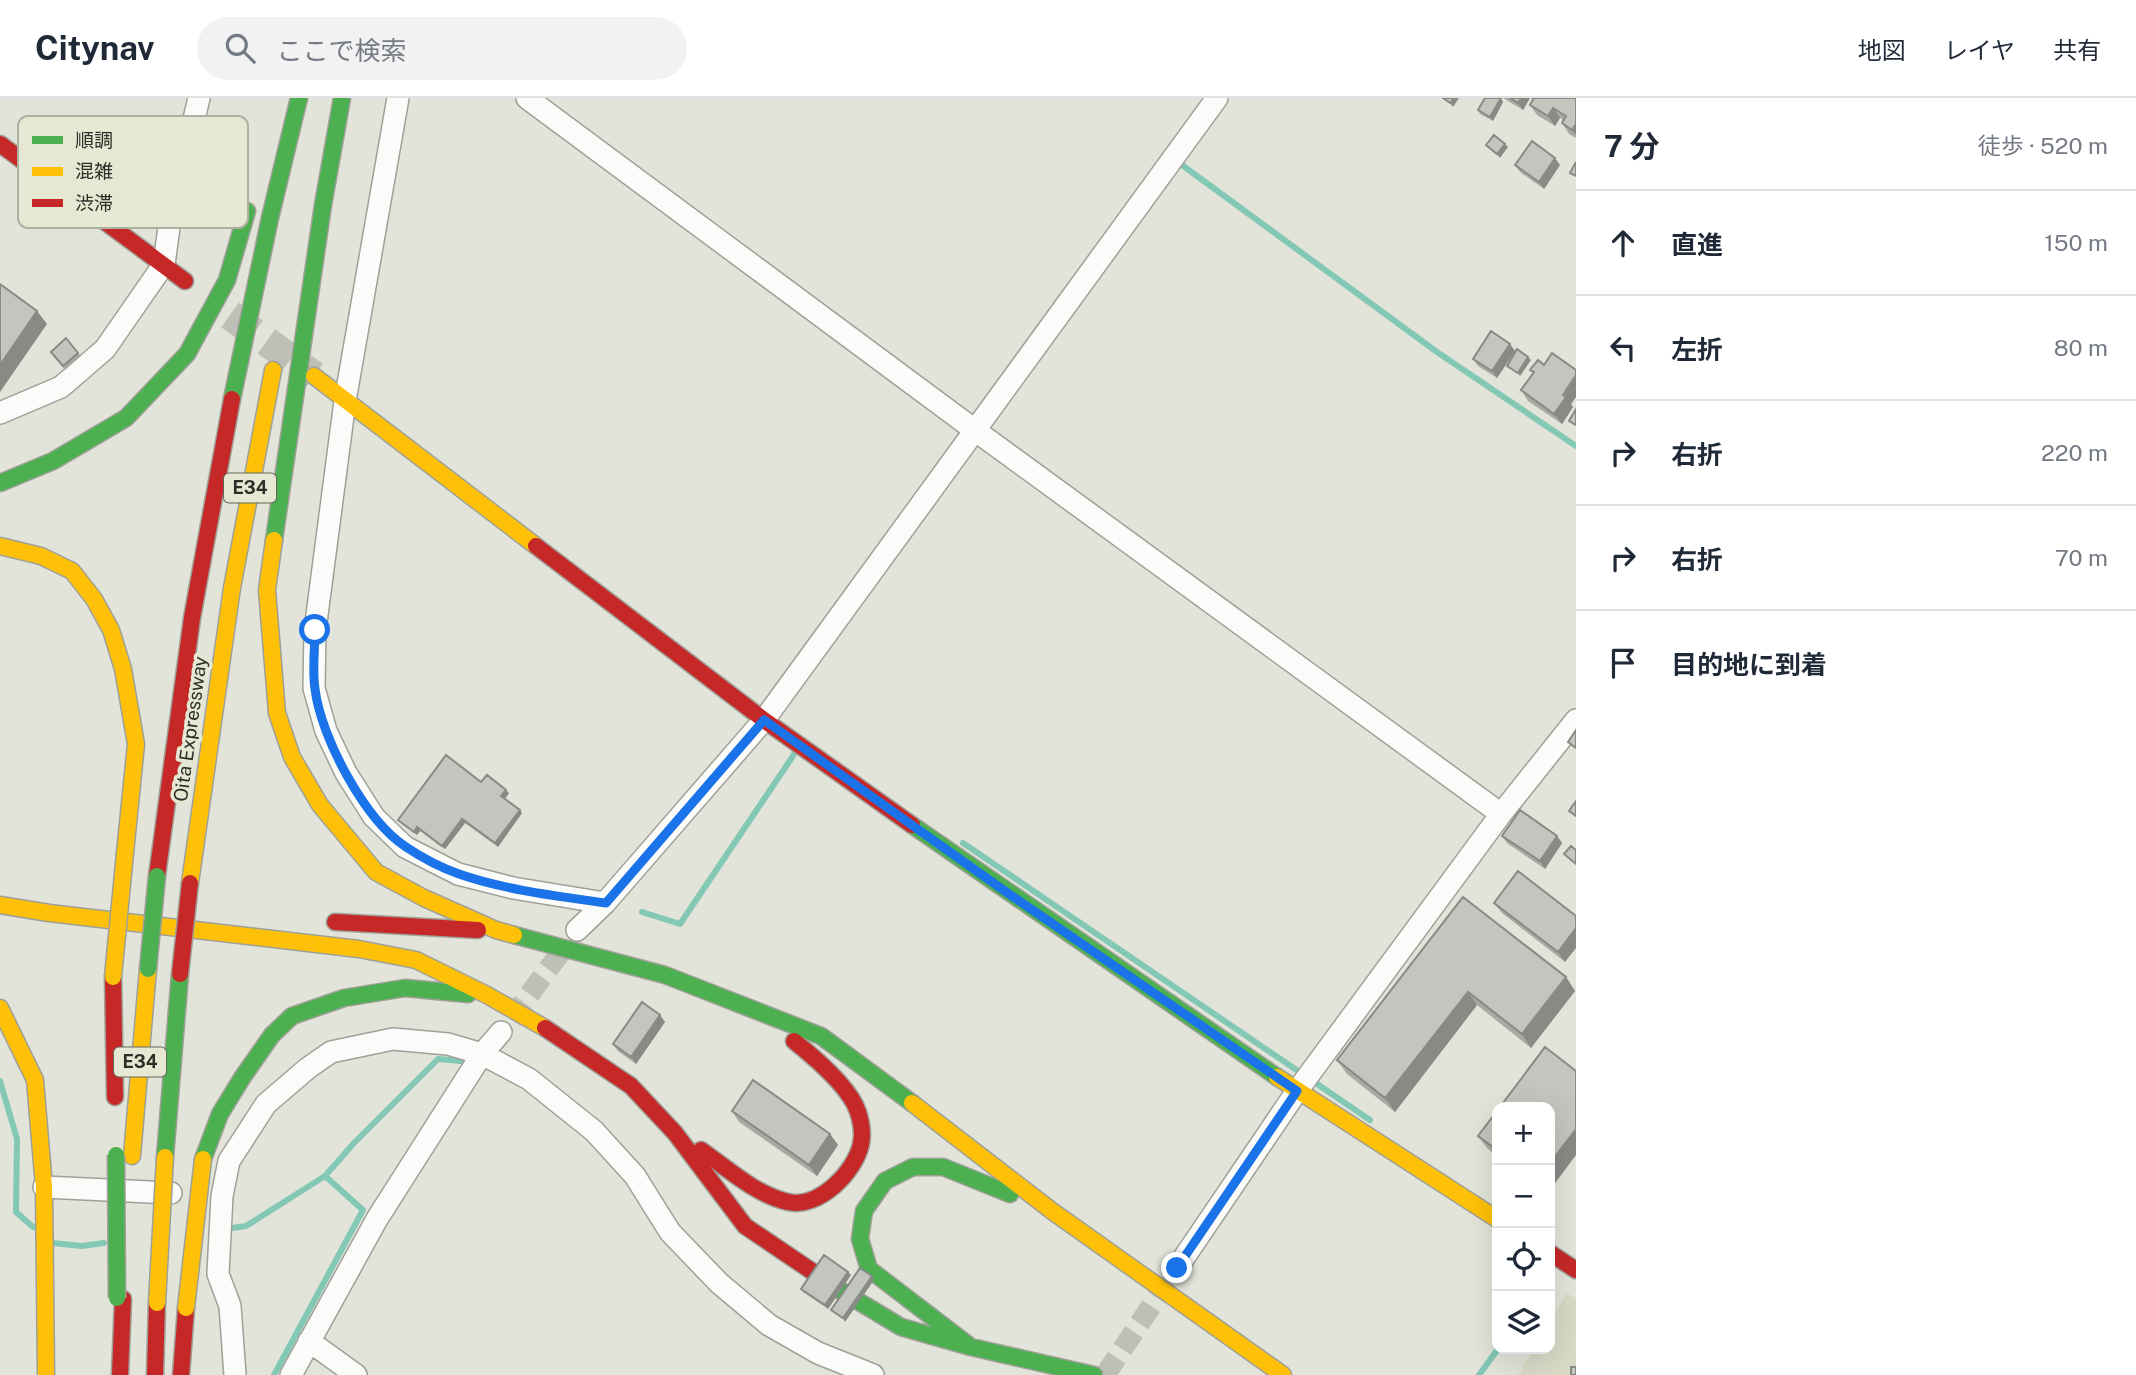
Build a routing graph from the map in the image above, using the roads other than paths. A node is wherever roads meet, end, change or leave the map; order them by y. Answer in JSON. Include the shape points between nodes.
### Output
{"nodes":[{"id":1,"x":199,"y":98,"type":"edge"},
{"id":2,"x":299,"y":98,"type":"edge"},
{"id":3,"x":335,"y":98,"type":"edge"},
{"id":4,"x":342,"y":98,"type":"edge"},
{"id":5,"x":398,"y":98,"type":"edge"},
{"id":6,"x":527,"y":98,"type":"edge"},
{"id":7,"x":1217,"y":98,"type":"edge"},
{"id":8,"x":195,"y":116,"type":"edge"},
{"id":9,"x":0,"y":144,"type":"edge"},
{"id":10,"x":18,"y":157,"type":"edge"},
{"id":11,"x":253,"y":189,"type":"dead end"},
{"id":12,"x":248,"y":206,"type":"edge"},
{"id":13,"x":305,"y":222,"type":"dead end"},
{"id":14,"x":115,"y":228,"type":"edge"},
{"id":15,"x":169,"y":228,"type":"edge"},
{"id":16,"x":242,"y":228,"type":"edge"},
{"id":17,"x":164,"y":264,"type":"junction"},
{"id":18,"x":185,"y":281,"type":"dead end"},
{"id":19,"x":277,"y":349,"type":"dead end"},
{"id":20,"x":314,"y":376,"type":"tunnel mouth"},
{"id":21,"x":345,"y":401,"type":"junction"},
{"id":22,"x":0,"y":413,"type":"edge"},
{"id":23,"x":976,"y":431,"type":"junction"},
{"id":24,"x":0,"y":483,"type":"edge"},
{"id":25,"x":0,"y":546,"type":"edge"},
{"id":26,"x":764,"y":720,"type":"junction"},
{"id":27,"x":1576,"y":720,"type":"edge"},
{"id":28,"x":1502,"y":814,"type":"junction"},
{"id":29,"x":111,"y":898,"type":"dead end"},
{"id":30,"x":606,"y":903,"type":"junction"},
{"id":31,"x":0,"y":905,"type":"edge"},
{"id":32,"x":205,"y":908,"type":"dead end"},
{"id":33,"x":325,"y":921,"type":"dead end"},
{"id":34,"x":496,"y":930,"type":"junction"},
{"id":35,"x":577,"y":930,"type":"tunnel mouth"},
{"id":36,"x":487,"y":995,"type":"junction"},
{"id":37,"x":0,"y":1008,"type":"edge"},
{"id":38,"x":760,"y":1013,"type":"junction"},
{"id":39,"x":501,"y":1032,"type":"tunnel mouth"},
{"id":40,"x":482,"y":1054,"type":"junction"},
{"id":41,"x":1297,"y":1091,"type":"junction"},
{"id":42,"x":116,"y":1114,"type":"dead end"},
{"id":43,"x":675,"y":1133,"type":"junction"},
{"id":44,"x":44,"y":1187,"type":"junction"},
{"id":45,"x":222,"y":1196,"type":"junction"},
{"id":46,"x":1052,"y":1211,"type":"junction"},
{"id":47,"x":1492,"y":1216,"type":"edge"},
{"id":48,"x":1555,"y":1256,"type":"edge"},
{"id":49,"x":1177,"y":1268,"type":"tunnel mouth"},
{"id":50,"x":1576,"y":1270,"type":"edge"},
{"id":51,"x":309,"y":1341,"type":"junction"},
{"id":52,"x":971,"y":1347,"type":"junction"},
{"id":53,"x":46,"y":1375,"type":"edge"},
{"id":54,"x":120,"y":1375,"type":"edge"},
{"id":55,"x":155,"y":1375,"type":"edge"},
{"id":56,"x":181,"y":1375,"type":"edge"},
{"id":57,"x":235,"y":1375,"type":"edge"},
{"id":58,"x":291,"y":1375,"type":"edge"},
{"id":59,"x":356,"y":1375,"type":"edge"},
{"id":60,"x":873,"y":1375,"type":"edge"},
{"id":61,"x":1094,"y":1375,"type":"edge"},
{"id":62,"x":1283,"y":1375,"type":"edge"}],
"edges":[{"from":1,"to":8,"type":"street"},
{"from":2,"to":54,"type":"main road","name":"Oita Expressway","number":"E34","bridge":true,"via":[[250,303],[198,583],[121,1151]]},
{"from":3,"to":13,"type":"main road"},
{"from":4,"to":34,"type":"main road","via":[[267,590],[277,713],[292,757],[320,805],[376,872]]},
{"from":5,"to":21,"type":"street"},
{"from":6,"to":23,"type":"street"},
{"from":7,"to":23,"type":"street"},
{"from":9,"to":10,"type":"main road"},
{"from":11,"to":12,"type":"main road"},
{"from":14,"to":17,"type":"main road"},
{"from":15,"to":17,"type":"street"},
{"from":16,"to":24,"type":"main road","via":[[227,280],[187,354],[126,418],[53,461]]},
{"from":17,"to":18,"type":"main road"},
{"from":17,"to":22,"type":"street","via":[[105,349],[61,387]]},
{"from":19,"to":55,"type":"main road","name":"Oita Expressway","number":"E34","bridge":true,"via":[[232,588],[190,883],[165,1157]]},
{"from":20,"to":21,"type":"main road"},
{"from":21,"to":26,"type":"main road"},
{"from":21,"to":30,"type":"street","via":[[315,630],[314,688],[326,731],[346,773],[374,817],[405,847],[458,874]]},
{"from":23,"to":26,"type":"street"},
{"from":23,"to":28,"type":"street"},
{"from":25,"to":42,"type":"main road","bridge":true,"via":[[41,556],[72,571],[111,631],[122,669],[136,744],[113,977]]},
{"from":26,"to":30,"type":"street"},
{"from":26,"to":41,"type":"main road"},
{"from":27,"to":28,"type":"street"},
{"from":28,"to":41,"type":"street"},
{"from":29,"to":32,"type":"main road"},
{"from":30,"to":35,"type":"street"},
{"from":31,"to":36,"type":"main road","via":[[370,951],[416,960]]},
{"from":33,"to":34,"type":"main road"},
{"from":34,"to":38,"type":"main road","via":[[664,975]]},
{"from":36,"to":43,"type":"main road","via":[[563,1038],[631,1086]]},
{"from":36,"to":56,"type":"main road","bridge":true,"via":[[405,988],[344,998],[292,1016],[272,1035],[220,1114],[203,1159]]},
{"from":37,"to":44,"type":"main road","via":[[35,1080]]},
{"from":38,"to":43,"type":"main road","via":[[818,1060],[858,1110],[861,1143],[847,1174],[824,1194],[797,1204],[762,1192]]},
{"from":38,"to":46,"type":"main road","via":[[821,1036]]},
{"from":39,"to":40,"type":"street"},
{"from":40,"to":45,"type":"street","via":[[448,1044],[393,1039],[331,1052],[266,1104],[229,1161]]},
{"from":40,"to":51,"type":"street","via":[[377,1219]]},
{"from":40,"to":60,"type":"street","via":[[529,1079],[594,1131],[635,1176],[670,1232],[719,1283],[769,1325],[818,1353]]},
{"from":41,"to":47,"type":"main road"},
{"from":41,"to":49,"type":"street"},
{"from":43,"to":52,"type":"main road","via":[[746,1226],[901,1327]]},
{"from":44,"to":45,"type":"street"},
{"from":44,"to":53,"type":"main road"},
{"from":45,"to":57,"type":"street","via":[[218,1274],[230,1306]]},
{"from":46,"to":52,"type":"main road","via":[[943,1167],[913,1167],[885,1181],[864,1211],[860,1239],[869,1269]]},
{"from":46,"to":62,"type":"main road"},
{"from":48,"to":50,"type":"main road"},
{"from":51,"to":58,"type":"street"},
{"from":51,"to":59,"type":"street"},
{"from":52,"to":61,"type":"main road"}]}
